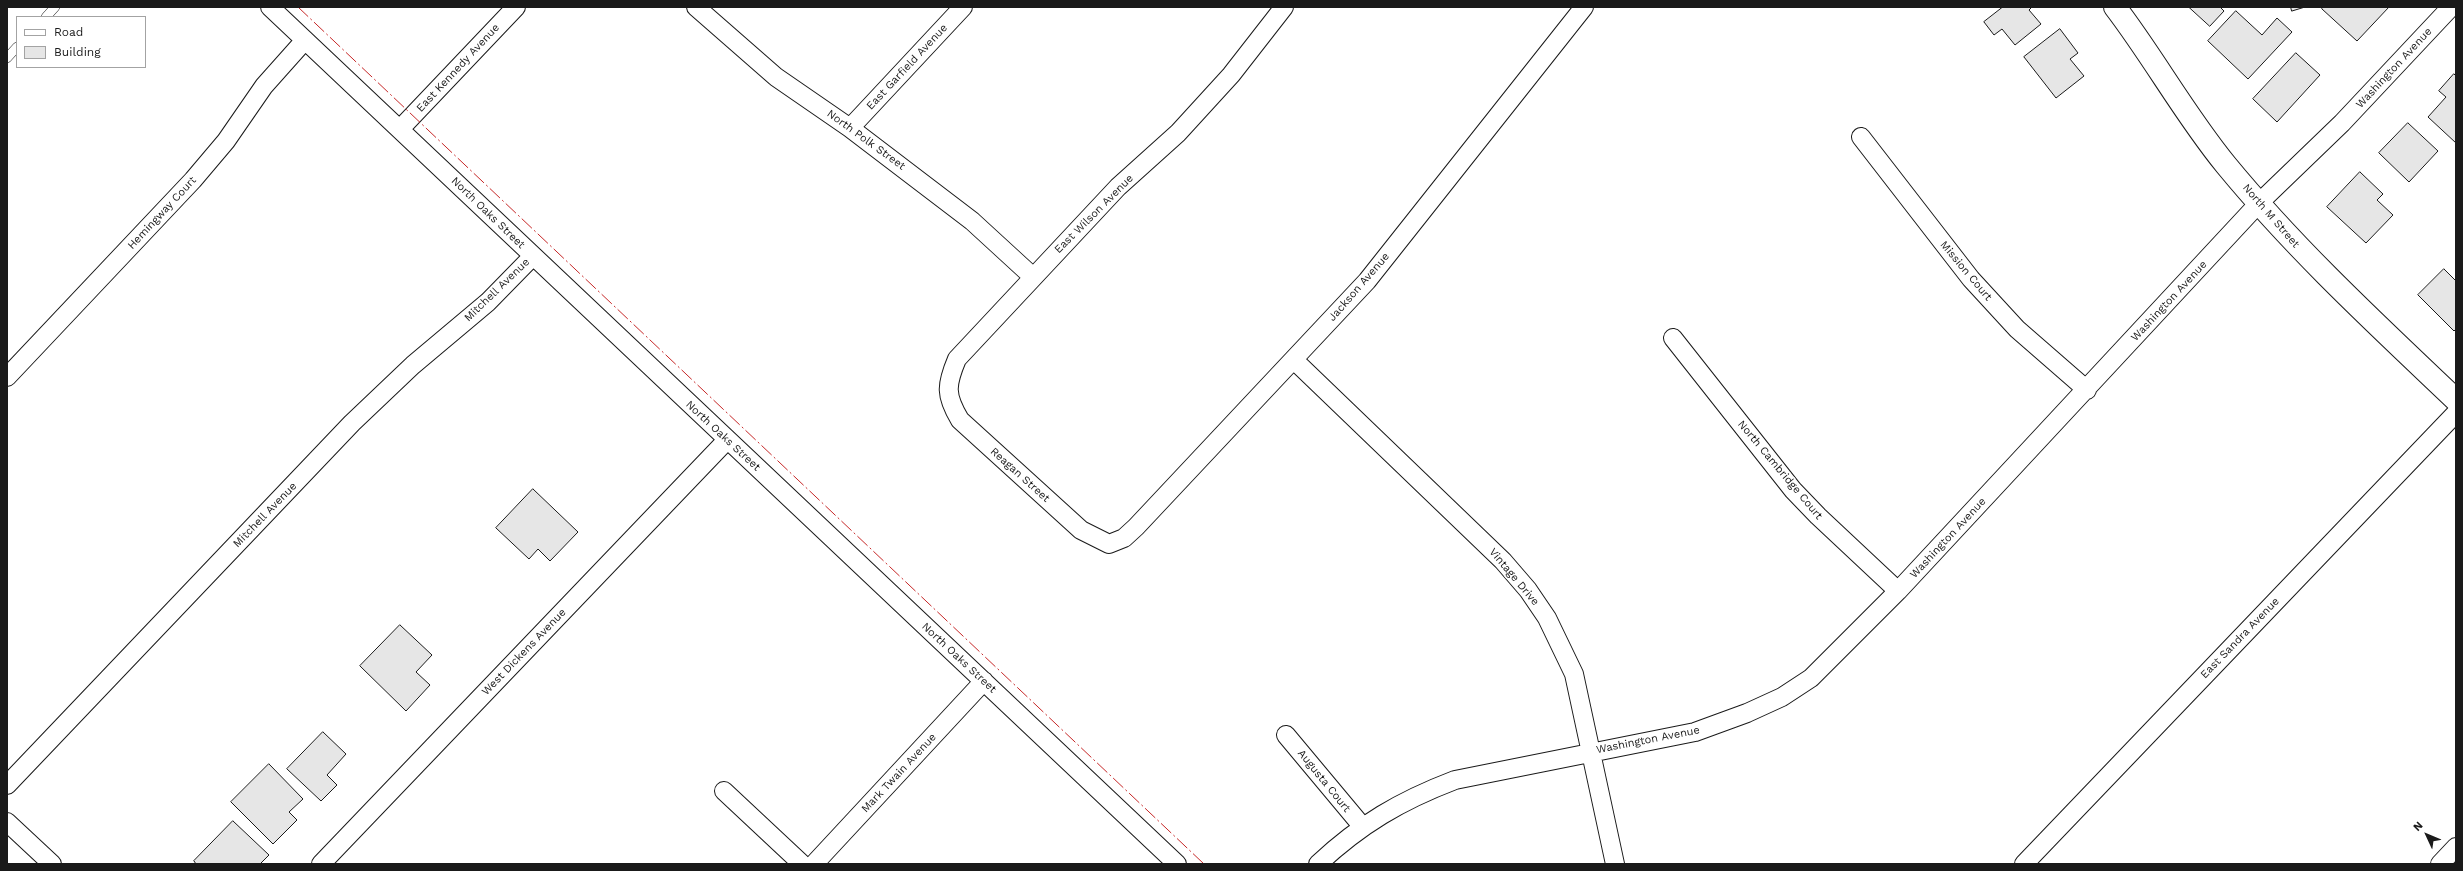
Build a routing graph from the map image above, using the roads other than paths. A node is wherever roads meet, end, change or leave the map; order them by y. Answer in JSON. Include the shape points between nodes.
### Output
{"nodes":[{"id":1,"x":55,"y":7,"type":"edge"},
{"id":2,"x":270,"y":7,"type":"edge"},
{"id":3,"x":516,"y":7,"type":"edge"},
{"id":4,"x":696,"y":7,"type":"edge"},
{"id":5,"x":963,"y":7,"type":"edge"},
{"id":6,"x":1284,"y":7,"type":"edge"},
{"id":7,"x":1584,"y":7,"type":"edge"},
{"id":8,"x":2115,"y":7,"type":"edge"},
{"id":9,"x":2450,"y":7,"type":"edge"},
{"id":10,"x":47,"y":16,"type":"edge"},
{"id":11,"x":305,"y":40,"type":"junction"},
{"id":12,"x":16,"y":48,"type":"edge"},
{"id":13,"x":7,"y":58,"type":"edge"},
{"id":14,"x":850,"y":128,"type":"junction"},
{"id":15,"x":400,"y":129,"type":"junction"},
{"id":16,"x":1861,"y":137,"type":"dead end"},
{"id":17,"x":2259,"y":204,"type":"junction"},
{"id":18,"x":533,"y":256,"type":"junction"},
{"id":19,"x":1033,"y":278,"type":"junction"},
{"id":20,"x":1673,"y":338,"type":"dead end"},
{"id":21,"x":1294,"y":360,"type":"junction"},
{"id":22,"x":7,"y":377,"type":"edge"},
{"id":23,"x":2087,"y":390,"type":"junction"},
{"id":24,"x":947,"y":391,"type":"joint"},
{"id":25,"x":2456,"y":400,"type":"edge"},
{"id":26,"x":2456,"y":413,"type":"edge"},
{"id":27,"x":728,"y":440,"type":"junction"},
{"id":28,"x":1109,"y":544,"type":"joint"},
{"id":29,"x":1898,"y":591,"type":"junction"},
{"id":30,"x":984,"y":681,"type":"junction"},
{"id":31,"x":1286,"y":735,"type":"dead end"},
{"id":32,"x":1592,"y":751,"type":"junction"},
{"id":33,"x":7,"y":785,"type":"edge"},
{"id":34,"x":724,"y":791,"type":"dead end"},
{"id":35,"x":7,"y":822,"type":"edge"},
{"id":36,"x":1362,"y":826,"type":"junction"},
{"id":37,"x":2456,"y":847,"type":"edge"},
{"id":38,"x":52,"y":864,"type":"edge"},
{"id":39,"x":321,"y":864,"type":"edge"},
{"id":40,"x":802,"y":864,"type":"edge"},
{"id":41,"x":814,"y":864,"type":"edge"},
{"id":42,"x":1177,"y":864,"type":"edge"},
{"id":43,"x":1318,"y":864,"type":"edge"},
{"id":44,"x":1615,"y":864,"type":"edge"},
{"id":45,"x":2024,"y":864,"type":"edge"},
{"id":46,"x":2440,"y":864,"type":"edge"}],
"edges":[{"from":1,"to":10,"type":"lane"},
{"from":2,"to":11,"type":"street","name":"North Oaks Street"},
{"from":3,"to":15,"type":"street","name":"East Kennedy Avenue"},
{"from":4,"to":14,"type":"street","name":"North Polk Street","via":[[776,77]]},
{"from":5,"to":14,"type":"street","name":"East Garfield Avenue"},
{"from":6,"to":19,"type":"street","name":"East Wilson Avenue","via":[[1231,75],[1183,127],[1118,187]]},
{"from":7,"to":21,"type":"street","name":"Jackson Avenue","via":[[1367,281]]},
{"from":8,"to":17,"type":"street","name":"North M Street","via":[[2134,31],[2201,133]]},
{"from":9,"to":17,"type":"street","name":"Washington Avenue","via":[[2342,123]]},
{"from":11,"to":15,"type":"street","name":"North Oaks Street"},
{"from":11,"to":22,"type":"street","name":"Hemingway Court","via":[[264,86],[226,141],[193,180]]},
{"from":12,"to":13,"type":"lane"},
{"from":14,"to":19,"type":"street","name":"North Polk Street","via":[[972,220]]},
{"from":15,"to":18,"type":"street","name":"North Oaks Street"},
{"from":16,"to":23,"type":"street","name":"Mission Court","via":[[1971,279],[2017,330]]},
{"from":17,"to":23,"type":"street","name":"Washington Avenue"},
{"from":17,"to":25,"type":"street","name":"North M Street","via":[[2317,267]]},
{"from":18,"to":27,"type":"street","name":"North Oaks Street"},
{"from":18,"to":33,"type":"street","name":"Mitchell Avenue","via":[[488,302],[413,365],[352,423]]},
{"from":19,"to":24,"type":"street","name":"East Wilson Avenue","via":[[957,359]]},
{"from":20,"to":29,"type":"street","name":"North Cambridge Court","via":[[1793,490]]},
{"from":21,"to":28,"type":"street","name":"Jackson Avenue","via":[[1136,527],[1124,538]]},
{"from":21,"to":32,"type":"street","name":"Vintage Drive","via":[[1487,546],[1528,590],[1547,618],[1574,674]]},
{"from":23,"to":29,"type":"street","name":"Washington Avenue"},
{"from":24,"to":28,"type":"street","name":"Reagan Street","via":[[951,406],[960,420],[1081,530]]},
{"from":26,"to":45,"type":"street","name":"East Sandra Avenue"},
{"from":27,"to":30,"type":"street","name":"North Oaks Street"},
{"from":27,"to":39,"type":"street","name":"West Dickens Avenue"},
{"from":29,"to":32,"type":"street","name":"Washington Avenue","via":[[1811,678],[1782,697],[1695,732]]},
{"from":30,"to":41,"type":"street","name":"Mark Twain Avenue"},
{"from":30,"to":42,"type":"street","name":"North Oaks Street"},
{"from":31,"to":36,"type":"street","name":"Augusta Court"},
{"from":32,"to":36,"type":"street","name":"Washington Avenue","via":[[1455,780],[1424,792]]},
{"from":32,"to":44,"type":"street","name":"Vintage Drive"},
{"from":34,"to":40,"type":"street"},
{"from":35,"to":38,"type":"street"},
{"from":36,"to":43,"type":"street","name":"Washington Avenue"},
{"from":37,"to":46,"type":"street"}]}
